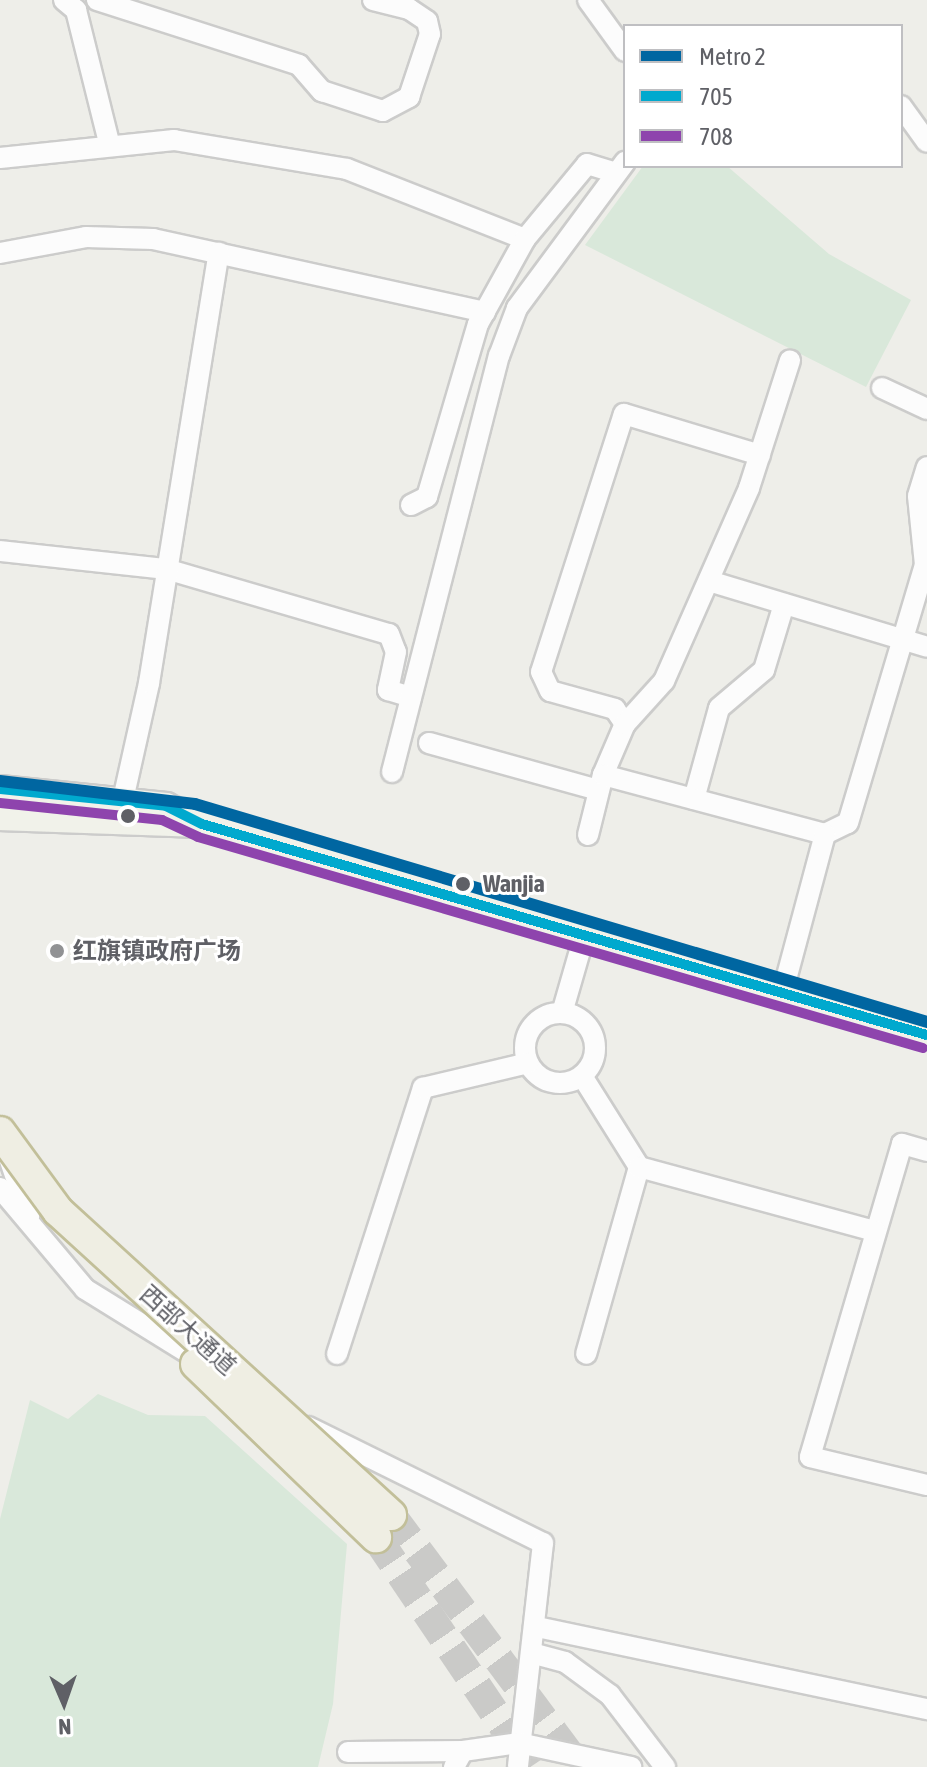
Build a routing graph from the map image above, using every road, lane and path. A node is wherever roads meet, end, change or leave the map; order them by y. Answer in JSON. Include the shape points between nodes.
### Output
{"nodes":[{"id":1,"x":97,"y":0,"type":"edge"},
{"id":2,"x":373,"y":0,"type":"edge"},
{"id":3,"x":588,"y":0,"type":"edge"},
{"id":4,"x":70,"y":5,"type":"edge"},
{"id":5,"x":623,"y":48,"type":"edge"},
{"id":6,"x":903,"y":109,"type":"edge"},
{"id":7,"x":109,"y":142,"type":"junction"},
{"id":8,"x":927,"y":142,"type":"edge"},
{"id":9,"x":0,"y":158,"type":"edge"},
{"id":10,"x":621,"y":168,"type":"edge"},
{"id":11,"x":525,"y":239,"type":"junction"},
{"id":12,"x":0,"y":253,"type":"edge"},
{"id":13,"x":219,"y":253,"type":"junction"},
{"id":14,"x":485,"y":312,"type":"junction"},
{"id":15,"x":790,"y":360,"type":"dead end"},
{"id":16,"x":882,"y":388,"type":"dead end"},
{"id":17,"x":927,"y":409,"type":"edge"},
{"id":18,"x":760,"y":455,"type":"junction"},
{"id":19,"x":927,"y":467,"type":"edge"},
{"id":20,"x":411,"y":505,"type":"dead end"},
{"id":21,"x":0,"y":551,"type":"edge"},
{"id":22,"x":166,"y":569,"type":"junction"},
{"id":23,"x":709,"y":581,"type":"junction"},
{"id":24,"x":784,"y":604,"type":"junction"},
{"id":25,"x":902,"y":639,"type":"junction"},
{"id":26,"x":927,"y":647,"type":"edge"},
{"id":27,"x":411,"y":697,"type":"junction"},
{"id":28,"x":625,"y":724,"type":"junction"},
{"id":29,"x":429,"y":743,"type":"dead end"},
{"id":30,"x":392,"y":772,"type":"dead end"},
{"id":31,"x":601,"y":782,"type":"junction"},
{"id":32,"x":0,"y":789,"type":"edge"},
{"id":33,"x":124,"y":798,"type":"junction"},
{"id":34,"x":694,"y":799,"type":"junction"},
{"id":35,"x":0,"y":817,"type":"edge"},
{"id":36,"x":117,"y":824,"type":"junction"},
{"id":37,"x":202,"y":824,"type":"junction"},
{"id":38,"x":825,"y":834,"type":"junction"},
{"id":39,"x":588,"y":835,"type":"dead end"},
{"id":40,"x":584,"y":937,"type":"junction"},
{"id":41,"x":782,"y":994,"type":"junction"},
{"id":42,"x":562,"y":1013,"type":"junction"},
{"id":43,"x":927,"y":1035,"type":"edge"},
{"id":44,"x":528,"y":1063,"type":"junction"},
{"id":45,"x":582,"y":1076,"type":"junction"},
{"id":46,"x":0,"y":1133,"type":"edge"},
{"id":47,"x":927,"y":1151,"type":"edge"},
{"id":48,"x":0,"y":1157,"type":"edge"},
{"id":49,"x":639,"y":1167,"type":"junction"},
{"id":50,"x":0,"y":1188,"type":"edge"},
{"id":51,"x":33,"y":1227,"type":"junction"},
{"id":52,"x":875,"y":1231,"type":"junction"},
{"id":53,"x":337,"y":1354,"type":"dead end"},
{"id":54,"x":586,"y":1354,"type":"dead end"},
{"id":55,"x":927,"y":1485,"type":"edge"},
{"id":56,"x":537,"y":1627,"type":"junction"},
{"id":57,"x":535,"y":1654,"type":"junction"},
{"id":58,"x":927,"y":1709,"type":"edge"},
{"id":59,"x":519,"y":1743,"type":"junction"},
{"id":60,"x":348,"y":1752,"type":"dead end"},
{"id":61,"x":458,"y":1759,"type":"edge"},
{"id":62,"x":518,"y":1767,"type":"edge"},
{"id":63,"x":631,"y":1767,"type":"edge"},
{"id":64,"x":665,"y":1767,"type":"edge"}],
"edges":[{"from":1,"to":2,"type":"street","via":[[299,65],[322,91],[383,111],[409,97],[430,34],[427,21],[409,9]]},
{"from":1,"to":4,"type":"street"},
{"from":3,"to":5,"type":"street"},
{"from":4,"to":7,"type":"street"},
{"from":6,"to":8,"type":"street"},
{"from":7,"to":9,"type":"street"},
{"from":7,"to":11,"type":"street","via":[[174,140],[347,169]]},
{"from":10,"to":11,"type":"street","via":[[587,164]]},
{"from":10,"to":27,"type":"street","via":[[517,308]]},
{"from":11,"to":14,"type":"street"},
{"from":12,"to":13,"type":"street","via":[[86,237],[153,239]]},
{"from":13,"to":14,"type":"street"},
{"from":13,"to":22,"type":"street"},
{"from":14,"to":20,"type":"street","via":[[427,497]]},
{"from":15,"to":18,"type":"street"},
{"from":16,"to":17,"type":"street"},
{"from":18,"to":23,"type":"street"},
{"from":18,"to":28,"type":"street","via":[[624,414],[541,672],[550,691],[615,709]]},
{"from":19,"to":25,"type":"street","via":[[918,496],[925,565]]},
{"from":21,"to":22,"type":"street"},
{"from":22,"to":27,"type":"street","via":[[389,634],[396,652],[388,690]]},
{"from":22,"to":33,"type":"street"},
{"from":23,"to":24,"type":"street"},
{"from":23,"to":28,"type":"street","via":[[664,681]]},
{"from":24,"to":25,"type":"street"},
{"from":24,"to":34,"type":"street","via":[[764,670],[719,708]]},
{"from":25,"to":26,"type":"street"},
{"from":25,"to":38,"type":"street","via":[[848,823]]},
{"from":27,"to":30,"type":"street"},
{"from":28,"to":31,"type":"street"},
{"from":29,"to":31,"type":"street"},
{"from":31,"to":34,"type":"street"},
{"from":31,"to":39,"type":"street"},
{"from":32,"to":33,"type":"main road"},
{"from":33,"to":36,"type":"street"},
{"from":33,"to":37,"type":"main road"},
{"from":34,"to":38,"type":"street"},
{"from":35,"to":36,"type":"main road"},
{"from":36,"to":37,"type":"main road"},
{"from":37,"to":40,"type":"main road"},
{"from":38,"to":41,"type":"street"},
{"from":40,"to":41,"type":"main road"},
{"from":40,"to":42,"type":"street"},
{"from":41,"to":43,"type":"main road"},
{"from":42,"to":44,"type":"street","via":[[530,1028]]},
{"from":42,"to":45,"type":"street","via":[[592,1032],[595,1056]]},
{"from":44,"to":45,"type":"street","via":[[552,1082]]},
{"from":44,"to":53,"type":"street","via":[[423,1088]]},
{"from":45,"to":49,"type":"street"},
{"from":46,"to":48,"type":"highway","name":"西部大通道","bridge":true,"via":[[58,1211],[383,1526],[46,1220]]},
{"from":46,"to":51,"type":"street"},
{"from":47,"to":52,"type":"street","via":[[902,1144]]},
{"from":49,"to":52,"type":"street"},
{"from":49,"to":54,"type":"street"},
{"from":50,"to":51,"type":"street"},
{"from":51,"to":56,"type":"street","via":[[85,1289],[323,1436],[543,1543]]},
{"from":52,"to":55,"type":"street","via":[[810,1457]]},
{"from":56,"to":57,"type":"street"},
{"from":56,"to":58,"type":"street"},
{"from":57,"to":59,"type":"street"},
{"from":57,"to":64,"type":"street","via":[[565,1662],[610,1695]]},
{"from":59,"to":61,"type":"street"},
{"from":59,"to":62,"type":"street"},
{"from":59,"to":63,"type":"street"},
{"from":60,"to":61,"type":"street"}]}
